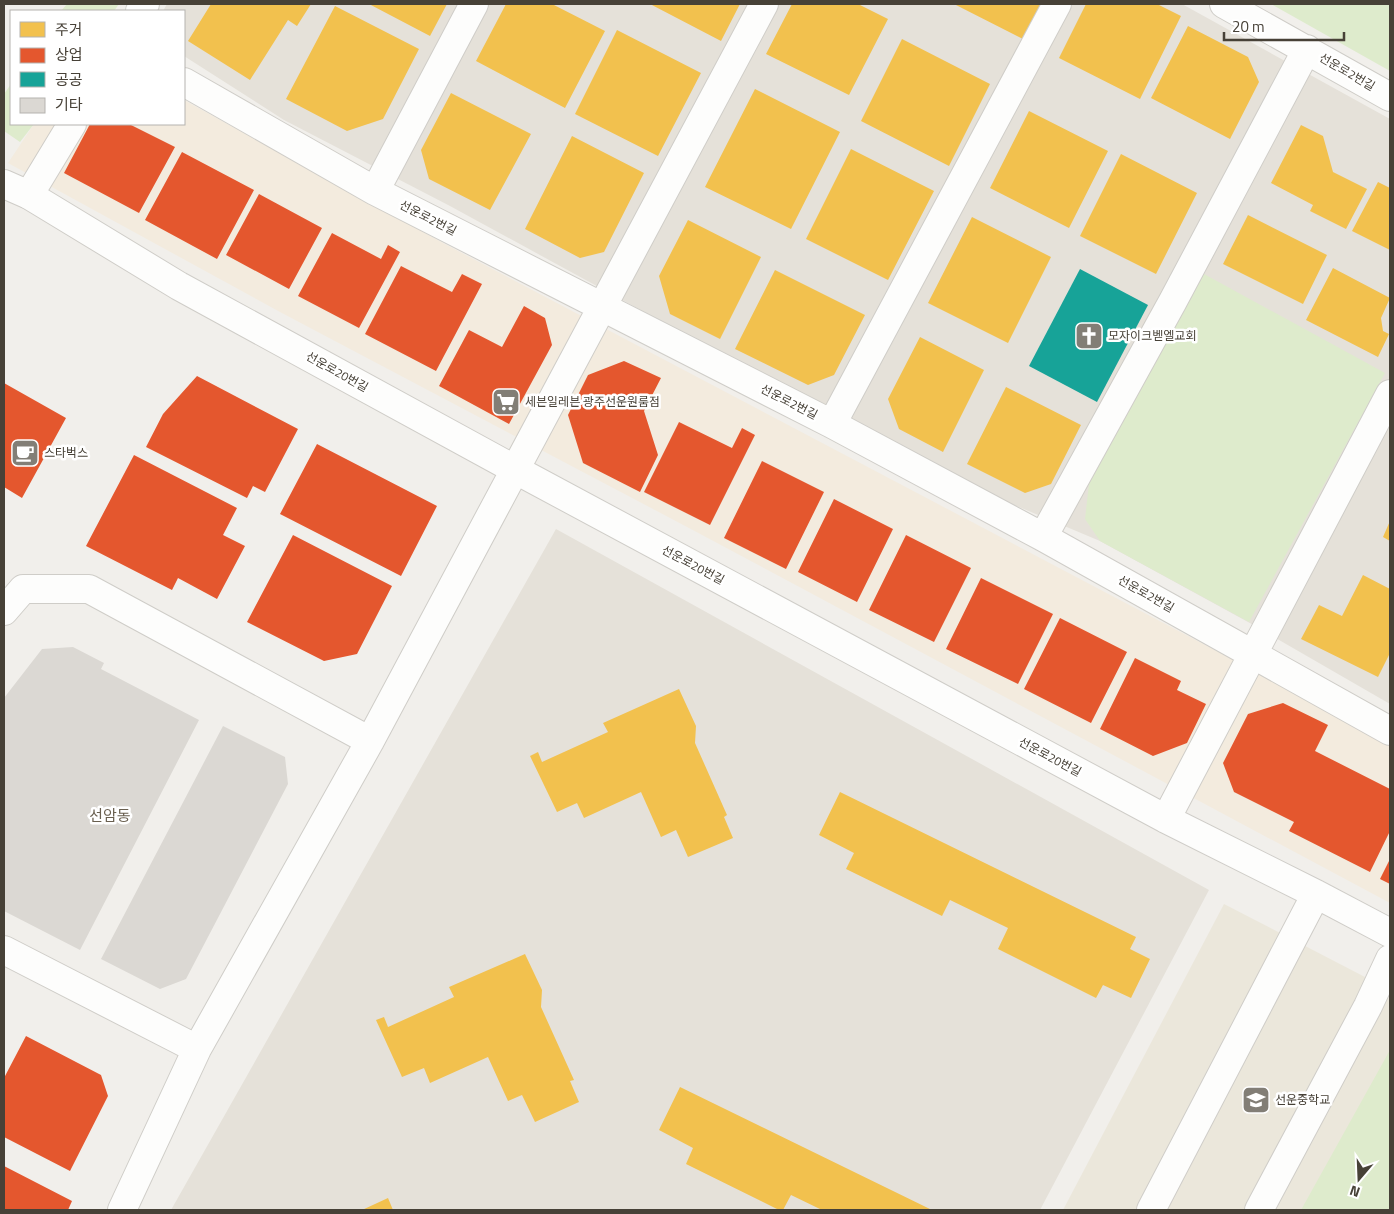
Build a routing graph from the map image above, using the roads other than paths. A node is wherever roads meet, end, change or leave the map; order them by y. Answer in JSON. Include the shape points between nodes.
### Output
{"nodes":[{"id":1,"x":474,"y":4,"type":"edge"},
{"id":2,"x":764,"y":4,"type":"edge"},
{"id":3,"x":1057,"y":4,"type":"edge"},
{"id":4,"x":1224,"y":4,"type":"edge"},
{"id":5,"x":1307,"y":49,"type":"junction"},
{"id":6,"x":185,"y":83,"type":"edge"},
{"id":7,"x":1390,"y":97,"type":"edge"},
{"id":8,"x":71,"y":125,"type":"edge"},
{"id":9,"x":4,"y":184,"type":"edge"},
{"id":10,"x":375,"y":191,"type":"junction"},
{"id":11,"x":29,"y":195,"type":"junction"},
{"id":12,"x":603,"y":307,"type":"junction"},
{"id":13,"x":1390,"y":394,"type":"edge"},
{"id":14,"x":832,"y":424,"type":"junction"},
{"id":15,"x":516,"y":470,"type":"junction"},
{"id":16,"x":1043,"y":537,"type":"junction"},
{"id":17,"x":4,"y":611,"type":"edge"},
{"id":18,"x":1252,"y":654,"type":"junction"},
{"id":19,"x":1390,"y":731,"type":"edge"},
{"id":20,"x":370,"y":741,"type":"junction"},
{"id":21,"x":1166,"y":819,"type":"junction"},
{"id":22,"x":1316,"y":894,"type":"junction"},
{"id":23,"x":1390,"y":933,"type":"edge"},
{"id":24,"x":4,"y":950,"type":"edge"},
{"id":25,"x":1390,"y":959,"type":"edge"},
{"id":26,"x":197,"y":1050,"type":"junction"},
{"id":27,"x":122,"y":1210,"type":"edge"},
{"id":28,"x":1150,"y":1210,"type":"edge"},
{"id":29,"x":1259,"y":1210,"type":"edge"}],
"edges":[{"from":1,"to":10,"type":"street"},
{"from":2,"to":12,"type":"street"},
{"from":3,"to":14,"type":"street"},
{"from":4,"to":5,"type":"street","name":"선운로2번길"},
{"from":5,"to":7,"type":"street","name":"선운로2번길"},
{"from":5,"to":16,"type":"street"},
{"from":6,"to":10,"type":"street","name":"선운로2번길"},
{"from":8,"to":11,"type":"street"},
{"from":9,"to":11,"type":"street","name":"선운로20번길"},
{"from":10,"to":12,"type":"street","name":"선운로2번길"},
{"from":11,"to":15,"type":"street","name":"선운로20번길","via":[[179,286]]},
{"from":12,"to":14,"type":"street","name":"선운로2번길"},
{"from":12,"to":15,"type":"street"},
{"from":13,"to":18,"type":"street"},
{"from":14,"to":16,"type":"street","name":"선운로2번길"},
{"from":15,"to":20,"type":"street"},
{"from":15,"to":21,"type":"street","name":"선운로20번길"},
{"from":16,"to":18,"type":"street","name":"선운로2번길"},
{"from":17,"to":20,"type":"street","via":[[23,589],[89,589]]},
{"from":18,"to":19,"type":"street","name":"선운로2번길"},
{"from":18,"to":21,"type":"street"},
{"from":20,"to":26,"type":"street"},
{"from":21,"to":22,"type":"street","name":"선운로20번길"},
{"from":22,"to":23,"type":"street","name":"선운로20번길"},
{"from":22,"to":28,"type":"street"},
{"from":24,"to":26,"type":"street"},
{"from":25,"to":29,"type":"street"},
{"from":26,"to":27,"type":"street"}]}
